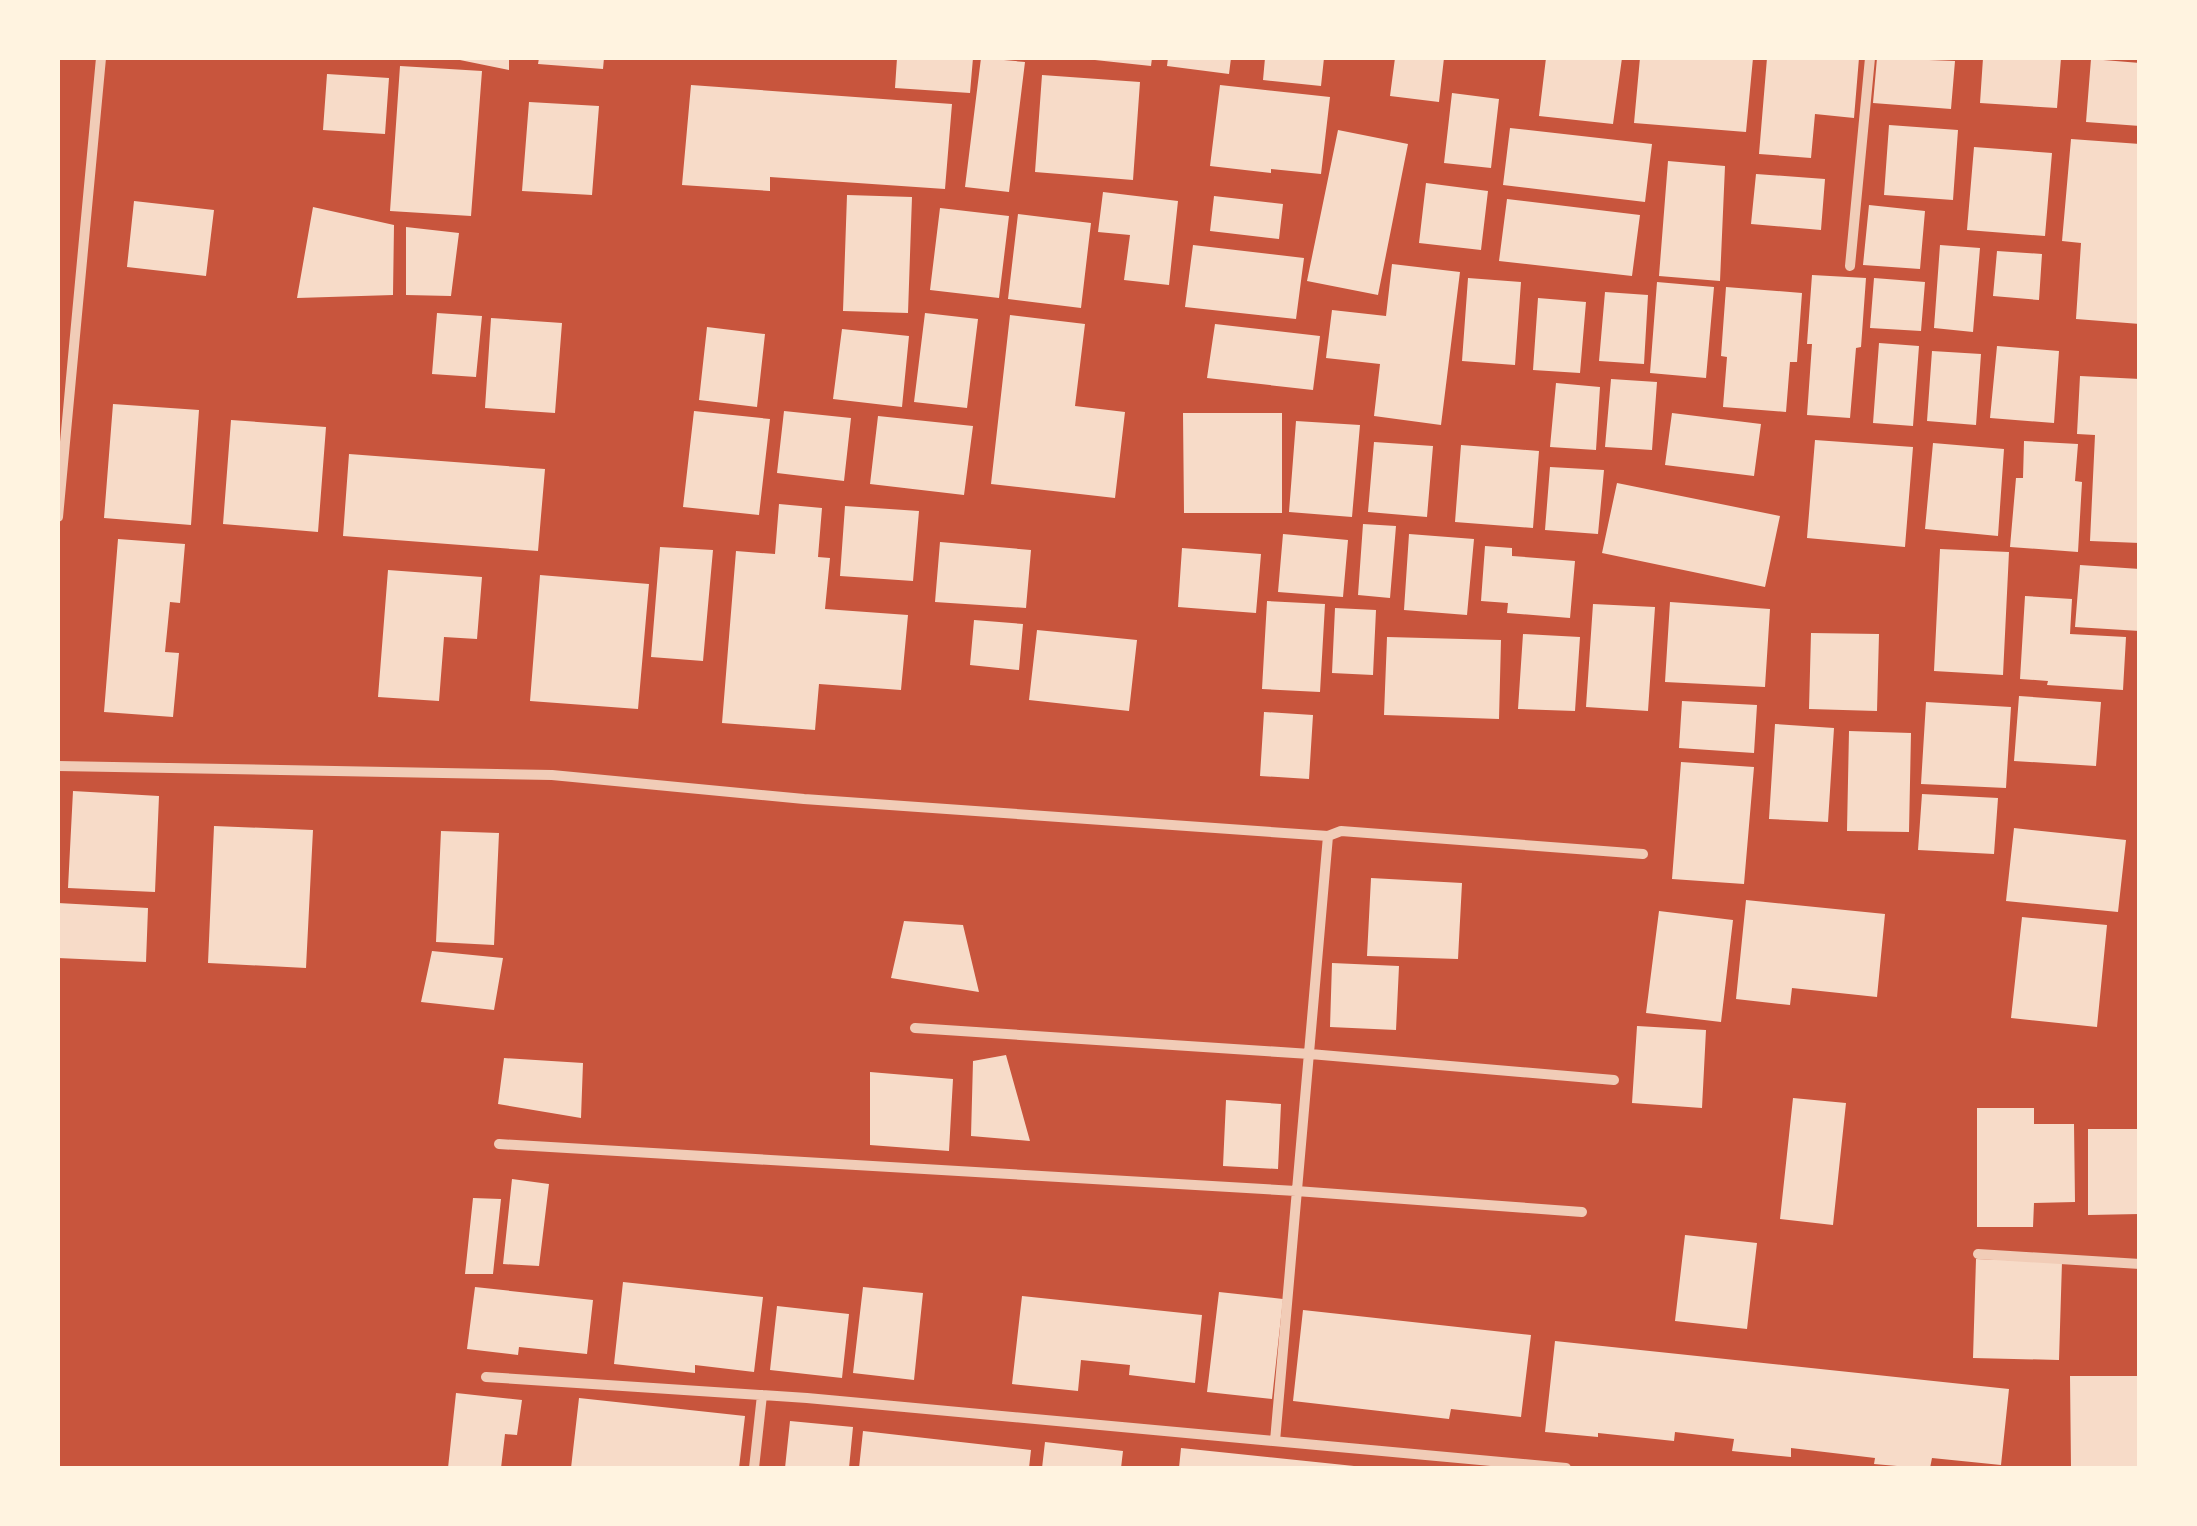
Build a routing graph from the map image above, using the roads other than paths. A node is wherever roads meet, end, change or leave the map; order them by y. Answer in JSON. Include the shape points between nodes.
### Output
{"nodes":[{"id":1,"x":101,"y":58,"type":"edge"},
{"id":2,"x":1870,"y":58,"type":"edge"},
{"id":3,"x":1850,"y":266,"type":"dead end"},
{"id":4,"x":58,"y":517,"type":"edge"},
{"id":5,"x":58,"y":766,"type":"edge"},
{"id":6,"x":1328,"y":836,"type":"junction"},
{"id":7,"x":1643,"y":854,"type":"dead end"},
{"id":8,"x":915,"y":1028,"type":"dead end"},
{"id":9,"x":1310,"y":1054,"type":"junction"},
{"id":10,"x":1614,"y":1080,"type":"dead end"},
{"id":11,"x":499,"y":1144,"type":"dead end"},
{"id":12,"x":1296,"y":1191,"type":"junction"},
{"id":13,"x":1582,"y":1212,"type":"dead end"},
{"id":14,"x":1978,"y":1254,"type":"dead end"},
{"id":15,"x":2140,"y":1264,"type":"edge"},
{"id":16,"x":486,"y":1377,"type":"dead end"},
{"id":17,"x":762,"y":1395,"type":"junction"},
{"id":18,"x":1275,"y":1441,"type":"junction"},
{"id":19,"x":754,"y":1468,"type":"edge"},
{"id":20,"x":1566,"y":1468,"type":"edge"}],
"edges":[{"from":1,"to":4,"type":"street"},
{"from":2,"to":3,"type":"street"},
{"from":5,"to":6,"type":"street","via":[[552,775]]},
{"from":6,"to":7,"type":"street","via":[[1341,831]]},
{"from":6,"to":9,"type":"street"},
{"from":8,"to":9,"type":"street"},
{"from":9,"to":10,"type":"street"},
{"from":9,"to":12,"type":"street"},
{"from":11,"to":12,"type":"street"},
{"from":12,"to":13,"type":"street"},
{"from":12,"to":18,"type":"street"},
{"from":14,"to":15,"type":"street"},
{"from":16,"to":17,"type":"street"},
{"from":17,"to":18,"type":"street"},
{"from":17,"to":19,"type":"street"},
{"from":18,"to":20,"type":"street"}]}
